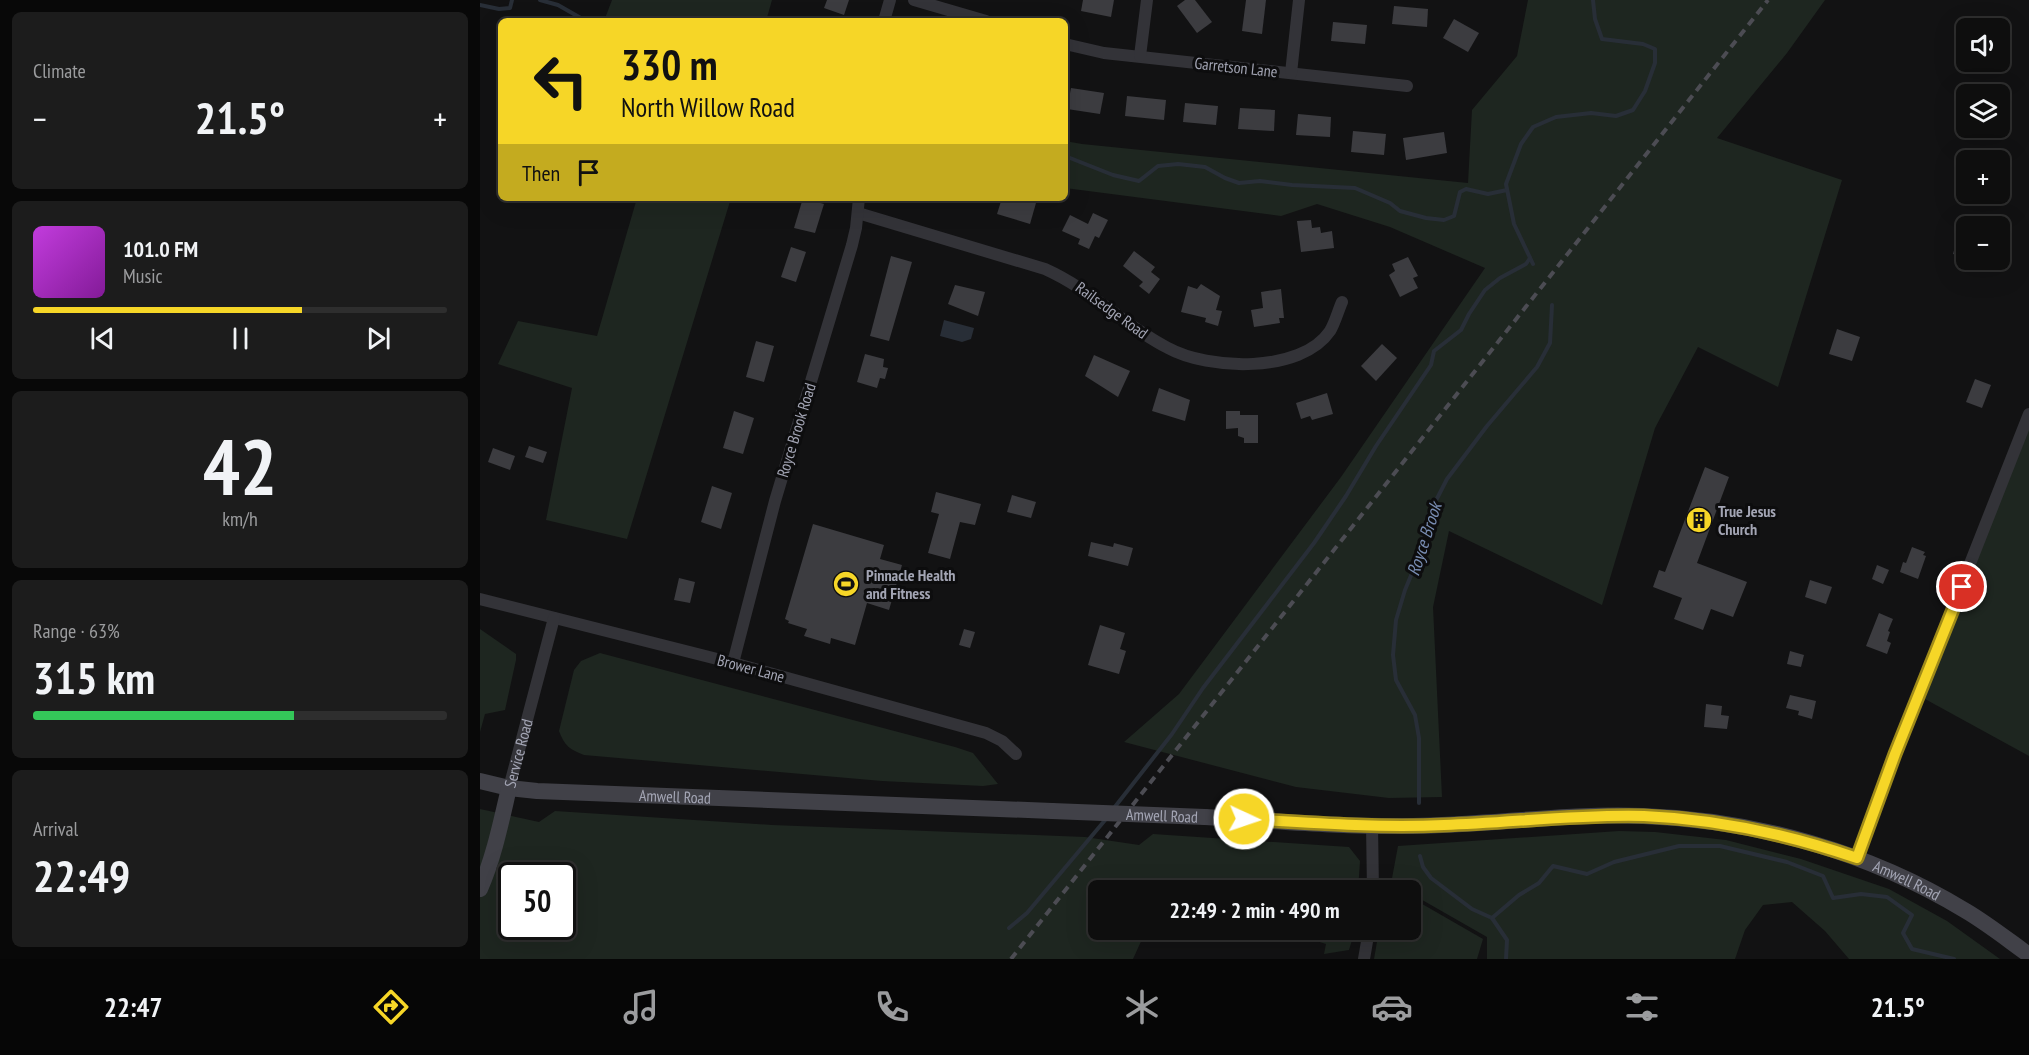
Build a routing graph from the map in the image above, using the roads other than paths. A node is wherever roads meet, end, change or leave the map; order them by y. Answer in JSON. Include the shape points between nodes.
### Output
{"nodes":[{"id":1,"x":890,"y":0,"type":"edge"},
{"id":2,"x":914,"y":0,"type":"edge"},
{"id":3,"x":1147,"y":0,"type":"edge"},
{"id":4,"x":1299,"y":0,"type":"edge"},
{"id":5,"x":885,"y":18,"type":"edge"},
{"id":6,"x":976,"y":18,"type":"edge"},
{"id":7,"x":1068,"y":45,"type":"edge"},
{"id":8,"x":1140,"y":56,"type":"junction"},
{"id":9,"x":1291,"y":73,"type":"junction"},
{"id":10,"x":1407,"y":86,"type":"dead end"},
{"id":11,"x":859,"y":201,"type":"edge"},
{"id":12,"x":858,"y":213,"type":"junction"},
{"id":13,"x":1342,"y":302,"type":"dead end"},
{"id":14,"x":2029,"y":414,"type":"edge"},
{"id":15,"x":480,"y":599,"type":"edge"},
{"id":16,"x":554,"y":618,"type":"junction"},
{"id":17,"x":733,"y":663,"type":"junction"},
{"id":18,"x":1016,"y":754,"type":"dead end"},
{"id":19,"x":480,"y":781,"type":"edge"},
{"id":20,"x":509,"y":788,"type":"junction"},
{"id":21,"x":1372,"y":825,"type":"junction"},
{"id":22,"x":1857,"y":858,"type":"junction"},
{"id":23,"x":1372,"y":880,"type":"edge"},
{"id":24,"x":480,"y":889,"type":"edge"},
{"id":25,"x":1367,"y":940,"type":"edge"},
{"id":26,"x":2029,"y":955,"type":"edge"},
{"id":27,"x":1364,"y":959,"type":"edge"}],
"edges":[{"from":1,"to":5,"type":"street"},
{"from":2,"to":6,"type":"street"},
{"from":3,"to":8,"type":"street"},
{"from":4,"to":9,"type":"street"},
{"from":7,"to":8,"type":"street","name":"Garretson Lane"},
{"from":8,"to":9,"type":"street","name":"Garretson Lane"},
{"from":9,"to":10,"type":"street","name":"Garretson Lane"},
{"from":11,"to":12,"type":"street","name":"Royce Brook Road"},
{"from":12,"to":13,"type":"street","name":"Railsedge Road","via":[[1045,269],[1069,279],[1170,350],[1221,364],[1271,362],[1314,347],[1330,332]]},
{"from":12,"to":17,"type":"street","name":"Royce Brook Road"},
{"from":14,"to":22,"type":"street"},
{"from":15,"to":16,"type":"street","name":"Brower Lane"},
{"from":16,"to":17,"type":"street","name":"Brower Lane"},
{"from":16,"to":20,"type":"street","name":"Service Road"},
{"from":17,"to":18,"type":"street","name":"Brower Lane","via":[[986,733]]},
{"from":19,"to":20,"type":"main road","name":"Amwell Road"},
{"from":20,"to":21,"type":"main road","name":"Amwell Road","bridge":true},
{"from":20,"to":24,"type":"main road","name":"Service Road"},
{"from":21,"to":22,"type":"main road","name":"Amwell Road","via":[[1613,816],[1688,819],[1770,832]]},
{"from":21,"to":23,"type":"street"},
{"from":22,"to":26,"type":"main road","name":"Amwell Road","via":[[1947,900]]},
{"from":25,"to":27,"type":"street"}]}
